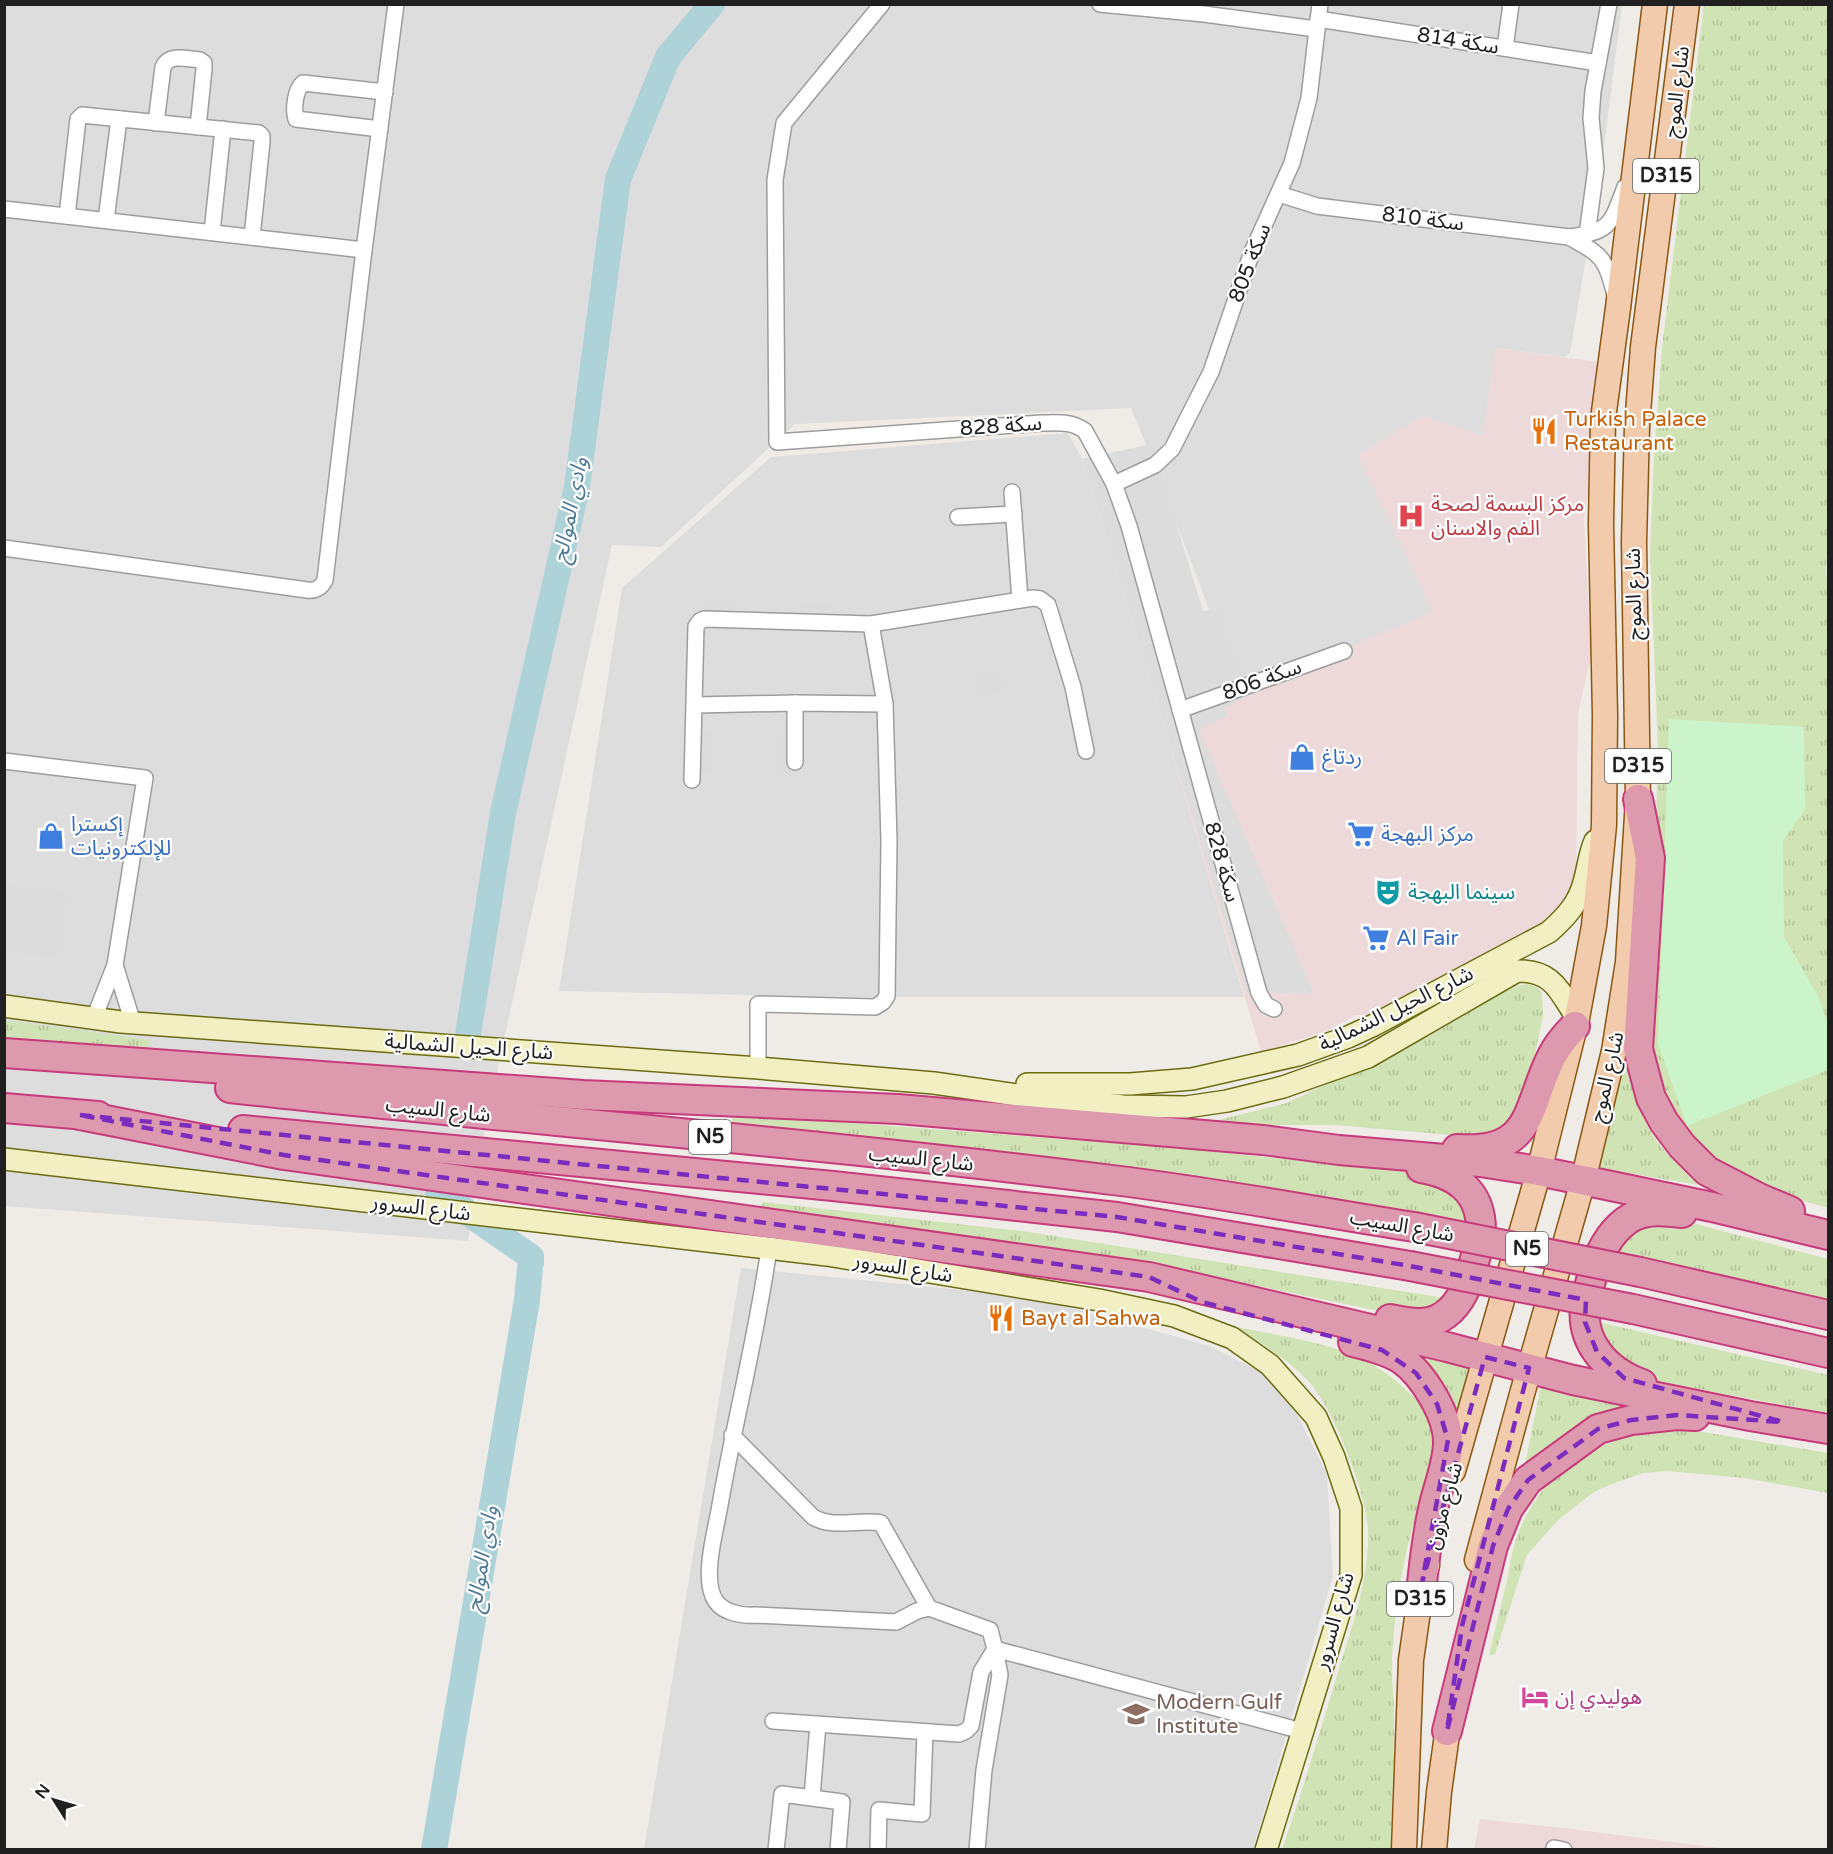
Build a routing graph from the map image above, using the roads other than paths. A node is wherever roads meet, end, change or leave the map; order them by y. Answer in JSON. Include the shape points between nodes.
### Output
{"nodes":[{"id":1,"x":396,"y":4,"type":"edge"},
{"id":2,"x":882,"y":4,"type":"edge"},
{"id":3,"x":1101,"y":4,"type":"edge"},
{"id":4,"x":1511,"y":4,"type":"edge"},
{"id":5,"x":1609,"y":4,"type":"edge"},
{"id":6,"x":1655,"y":4,"type":"edge"},
{"id":7,"x":1687,"y":4,"type":"edge"},
{"id":8,"x":1204,"y":9,"type":"edge"},
{"id":9,"x":1318,"y":18,"type":"edge"},
{"id":10,"x":1505,"y":48,"type":"junction"},
{"id":11,"x":1598,"y":63,"type":"junction"},
{"id":12,"x":385,"y":92,"type":"junction"},
{"id":13,"x":119,"y":119,"type":"junction"},
{"id":14,"x":156,"y":123,"type":"junction"},
{"id":15,"x":198,"y":127,"type":"junction"},
{"id":16,"x":223,"y":129,"type":"junction"},
{"id":17,"x":380,"y":129,"type":"junction"},
{"id":18,"x":1636,"y":159,"type":"junction"},
{"id":19,"x":1279,"y":194,"type":"junction"},
{"id":20,"x":4,"y":209,"type":"edge"},
{"id":21,"x":67,"y":216,"type":"junction"},
{"id":22,"x":106,"y":220,"type":"junction"},
{"id":23,"x":212,"y":232,"type":"junction"},
{"id":24,"x":1587,"y":235,"type":"junction"},
{"id":25,"x":252,"y":237,"type":"junction"},
{"id":26,"x":1569,"y":237,"type":"junction"},
{"id":27,"x":364,"y":250,"type":"junction"},
{"id":28,"x":1618,"y":308,"type":"junction"},
{"id":29,"x":1114,"y":484,"type":"junction"},
{"id":30,"x":1012,"y":492,"type":"dead end"},
{"id":31,"x":1014,"y":514,"type":"junction"},
{"id":32,"x":958,"y":517,"type":"dead end"},
{"id":33,"x":4,"y":548,"type":"edge"},
{"id":34,"x":1020,"y":600,"type":"junction"},
{"id":35,"x":871,"y":624,"type":"junction"},
{"id":36,"x":1344,"y":651,"type":"dead end"},
{"id":37,"x":795,"y":703,"type":"junction"},
{"id":38,"x":885,"y":704,"type":"junction"},
{"id":39,"x":695,"y":705,"type":"junction"},
{"id":40,"x":1180,"y":710,"type":"junction"},
{"id":41,"x":1086,"y":751,"type":"dead end"},
{"id":42,"x":4,"y":761,"type":"edge"},
{"id":43,"x":795,"y":762,"type":"dead end"},
{"id":44,"x":692,"y":780,"type":"dead end"},
{"id":45,"x":1638,"y":799,"type":"junction"},
{"id":46,"x":1604,"y":825,"type":"junction"},
{"id":47,"x":115,"y":965,"type":"junction"},
{"id":48,"x":4,"y":1006,"type":"edge"},
{"id":49,"x":1274,"y":1009,"type":"dead end"},
{"id":50,"x":94,"y":1018,"type":"junction"},
{"id":51,"x":1576,"y":1022,"type":"junction"},
{"id":52,"x":133,"y":1023,"type":"junction"},
{"id":53,"x":1348,"y":1037,"type":"junction"},
{"id":54,"x":4,"y":1053,"type":"edge"},
{"id":55,"x":4,"y":1064,"type":"edge"},
{"id":56,"x":758,"y":1068,"type":"junction"},
{"id":57,"x":1336,"y":1070,"type":"junction"},
{"id":58,"x":934,"y":1083,"type":"junction"},
{"id":59,"x":4,"y":1108,"type":"edge"},
{"id":60,"x":80,"y":1114,"type":"junction"},
{"id":61,"x":1306,"y":1145,"type":"junction"},
{"id":62,"x":1339,"y":1150,"type":"junction"},
{"id":63,"x":4,"y":1159,"type":"edge"},
{"id":64,"x":1539,"y":1171,"type":"junction"},
{"id":65,"x":1583,"y":1181,"type":"junction"},
{"id":66,"x":1821,"y":1230,"type":"edge"},
{"id":67,"x":769,"y":1248,"type":"junction"},
{"id":68,"x":1149,"y":1277,"type":"junction"},
{"id":69,"x":1257,"y":1302,"type":"junction"},
{"id":70,"x":1828,"y":1315,"type":"edge"},
{"id":71,"x":1828,"y":1353,"type":"edge"},
{"id":72,"x":1485,"y":1357,"type":"junction"},
{"id":73,"x":1529,"y":1368,"type":"junction"},
{"id":74,"x":1783,"y":1422,"type":"junction"},
{"id":75,"x":1828,"y":1429,"type":"edge"},
{"id":76,"x":732,"y":1435,"type":"junction"},
{"id":77,"x":1422,"y":1583,"type":"junction"},
{"id":78,"x":929,"y":1608,"type":"junction"},
{"id":79,"x":995,"y":1649,"type":"junction"},
{"id":80,"x":772,"y":1721,"type":"dead end"},
{"id":81,"x":818,"y":1724,"type":"junction"},
{"id":82,"x":1302,"y":1731,"type":"junction"},
{"id":83,"x":1448,"y":1731,"type":"junction"},
{"id":84,"x":925,"y":1732,"type":"junction"},
{"id":85,"x":812,"y":1797,"type":"junction"},
{"id":86,"x":776,"y":1850,"type":"edge"},
{"id":87,"x":838,"y":1850,"type":"edge"},
{"id":88,"x":878,"y":1850,"type":"edge"},
{"id":89,"x":977,"y":1850,"type":"edge"},
{"id":90,"x":1266,"y":1850,"type":"edge"},
{"id":91,"x":1404,"y":1850,"type":"edge"},
{"id":92,"x":1434,"y":1850,"type":"edge"}],
"edges":[{"from":1,"to":12,"type":"street"},
{"from":2,"to":29,"type":"street","name":"سكة 828","via":[[784,123],[775,180],[777,442],[1070,423],[1090,438]]},
{"from":3,"to":8,"type":"street"},
{"from":4,"to":10,"type":"street"},
{"from":5,"to":11,"type":"street"},
{"from":6,"to":18,"type":"main road","name":"شارع الموج","number":"D315"},
{"from":7,"to":45,"type":"main road","name":"شارع الموج","number":"D315","via":[[1643,347],[1637,427],[1634,542]]},
{"from":8,"to":9,"type":"street"},
{"from":9,"to":10,"type":"street","name":"سكة 814"},
{"from":9,"to":19,"type":"street","name":"سكة 805","via":[[1309,98],[1292,163]]},
{"from":10,"to":11,"type":"street","name":"سكة 814"},
{"from":11,"to":24,"type":"street","via":[[1591,118],[1596,168]]},
{"from":12,"to":17,"type":"street"},
{"from":12,"to":17,"type":"street","via":[[303,83],[297,89],[296,119]]},
{"from":13,"to":14,"type":"street"},
{"from":13,"to":21,"type":"street","via":[[78,119]]},
{"from":13,"to":22,"type":"street"},
{"from":14,"to":15,"type":"street"},
{"from":14,"to":15,"type":"street","via":[[165,61],[200,60],[204,69]]},
{"from":15,"to":16,"type":"street"},
{"from":16,"to":23,"type":"street"},
{"from":16,"to":25,"type":"street","via":[[262,136]]},
{"from":17,"to":27,"type":"street"},
{"from":18,"to":24,"type":"street","name":"سكة 810","via":[[1614,216],[1599,232]]},
{"from":18,"to":28,"type":"main road","name":"شارع الموج","number":"D315"},
{"from":19,"to":26,"type":"street","name":"سكة 810","via":[[1317,206]]},
{"from":19,"to":29,"type":"street","name":"سكة 805","via":[[1252,252],[1211,372],[1172,449],[1155,465]]},
{"from":20,"to":21,"type":"street"},
{"from":21,"to":22,"type":"street"},
{"from":22,"to":23,"type":"street"},
{"from":23,"to":25,"type":"street"},
{"from":24,"to":26,"type":"street","name":"سكة 810"},
{"from":25,"to":27,"type":"street"},
{"from":26,"to":28,"type":"street","name":"سكة 810","via":[[1594,251],[1607,266]]},
{"from":27,"to":33,"type":"street","via":[[322,586],[311,590]]},
{"from":28,"to":46,"type":"main road","name":"شارع الموج","number":"D315","via":[[1603,419]]},
{"from":29,"to":40,"type":"street","name":"سكة 828"},
{"from":30,"to":31,"type":"street"},
{"from":31,"to":32,"type":"street"},
{"from":31,"to":34,"type":"street"},
{"from":34,"to":35,"type":"street"},
{"from":34,"to":41,"type":"street","via":[[1040,599],[1048,604],[1073,687]]},
{"from":35,"to":38,"type":"street"},
{"from":35,"to":39,"type":"street","via":[[704,619],[696,626]]},
{"from":36,"to":40,"type":"street","name":"سكة 806"},
{"from":37,"to":38,"type":"street"},
{"from":37,"to":39,"type":"street"},
{"from":37,"to":43,"type":"street"},
{"from":38,"to":56,"type":"street","via":[[889,840],[887,996],[875,1007],[758,1004]]},
{"from":39,"to":44,"type":"street"},
{"from":40,"to":49,"type":"street","name":"سكة 828","via":[[1258,993]]},
{"from":42,"to":47,"type":"street","via":[[145,778]]},
{"from":45,"to":65,"type":"main road","name":"شارع الموج","number":"D315","via":[[1624,992]]},
{"from":45,"to":66,"type":"highway","via":[[1650,858],[1638,1049],[1651,1098],[1682,1146],[1707,1171]]},
{"from":46,"to":51,"type":"main road","name":"شارع الموج","number":"D315","via":[[1594,926]]},
{"from":46,"to":53,"type":"street","name":"شارع الحيل الشمالية","via":[[1593,845],[1576,903],[1549,932]]},
{"from":47,"to":50,"type":"street"},
{"from":47,"to":52,"type":"street"},
{"from":48,"to":50,"type":"street","name":"شارع الحيل الشمالية"},
{"from":50,"to":52,"type":"street","name":"شارع الحيل الشمالية"},
{"from":51,"to":57,"type":"street","name":"شارع الحيل الشمالية","via":[[1557,988],[1546,977],[1532,971],[1517,971],[1368,1057]]},
{"from":51,"to":61,"type":"highway","via":[[1552,1056],[1528,1119],[1512,1138],[1475,1150],[1352,1138]]},
{"from":51,"to":64,"type":"main road","name":"شارع الموج","number":"D315"},
{"from":52,"to":56,"type":"street","name":"شارع الحيل الشمالية"},
{"from":53,"to":57,"type":"street","via":[[1346,1054]]},
{"from":53,"to":58,"type":"street","name":"شارع الحيل الشمالية","via":[[1298,1055],[1192,1079],[1130,1084]]},
{"from":54,"to":61,"type":"highway","via":[[583,1095],[898,1109]]},
{"from":55,"to":70,"type":"highway","name":"شارع السيب","number":"N5","bridge":true,"via":[[1091,1178],[1414,1227]]},
{"from":56,"to":58,"type":"street","name":"شارع الحيل الشمالية"},
{"from":57,"to":58,"type":"street","name":"شارع الحيل الشمالية","via":[[1227,1101],[1186,1107],[1123,1106]]},
{"from":59,"to":60,"type":"highway","name":"شارع السيب","number":"N5"},
{"from":60,"to":68,"type":"highway","via":[[284,1155]]},
{"from":60,"to":71,"type":"highway","name":"شارع السيب","number":"N5","bridge":true,"via":[[1117,1217],[1410,1266],[1633,1309]]},
{"from":61,"to":62,"type":"highway"},
{"from":62,"to":64,"type":"highway"},
{"from":62,"to":69,"type":"highway","via":[[1442,1172],[1458,1180],[1469,1192],[1479,1212],[1481,1232],[1472,1274],[1457,1304],[1439,1319],[1422,1324],[1305,1305]]},
{"from":63,"to":67,"type":"street","name":"شارع السرور"},
{"from":64,"to":65,"type":"highway"},
{"from":64,"to":72,"type":"main road","name":"شارع مزون","number":"D315"},
{"from":65,"to":66,"type":"highway"},
{"from":65,"to":73,"type":"main road","number":"D315"},
{"from":66,"to":74,"type":"highway","via":[[1749,1226],[1663,1210],[1648,1211],[1619,1227],[1604,1245],[1585,1301],[1585,1322],[1597,1352],[1624,1378]]},
{"from":67,"to":76,"type":"street"},
{"from":67,"to":82,"type":"street","name":"شارع السرور","via":[[1088,1298],[1174,1316],[1232,1338],[1270,1365],[1316,1417],[1351,1508],[1351,1575]]},
{"from":68,"to":69,"type":"highway"},
{"from":68,"to":77,"type":"highway","via":[[1202,1302],[1382,1350],[1401,1359],[1416,1373],[1437,1404],[1448,1440],[1426,1542]]},
{"from":69,"to":72,"type":"highway"},
{"from":72,"to":73,"type":"highway"},
{"from":72,"to":77,"type":"main road","name":"شارع مزون","number":"D315"},
{"from":73,"to":74,"type":"highway"},
{"from":73,"to":83,"type":"main road","number":"D315","via":[[1462,1626]]},
{"from":74,"to":75,"type":"highway"},
{"from":74,"to":83,"type":"highway","via":[[1677,1415],[1631,1420],[1598,1429],[1527,1480],[1508,1509],[1493,1546]]},
{"from":76,"to":78,"type":"street","via":[[823,1523],[881,1523]]},
{"from":76,"to":78,"type":"street","via":[[709,1583],[713,1598],[723,1608],[740,1616],[896,1623]]},
{"from":77,"to":91,"type":"main road","name":"شارع مزون","number":"D315","via":[[1411,1660]]},
{"from":78,"to":79,"type":"street","via":[[990,1630]]},
{"from":79,"to":82,"type":"street"},
{"from":79,"to":84,"type":"street","via":[[981,1672],[971,1726],[959,1734]]},
{"from":79,"to":89,"type":"street","via":[[1000,1675],[984,1770]]},
{"from":80,"to":81,"type":"street"},
{"from":81,"to":84,"type":"street"},
{"from":81,"to":85,"type":"street"},
{"from":82,"to":90,"type":"street","name":"شارع السرور"},
{"from":83,"to":92,"type":"main road","number":"D315"},
{"from":84,"to":88,"type":"street","via":[[922,1814],[879,1810]]},
{"from":85,"to":86,"type":"street","via":[[782,1794]]},
{"from":85,"to":87,"type":"street","via":[[842,1802]]}]}
